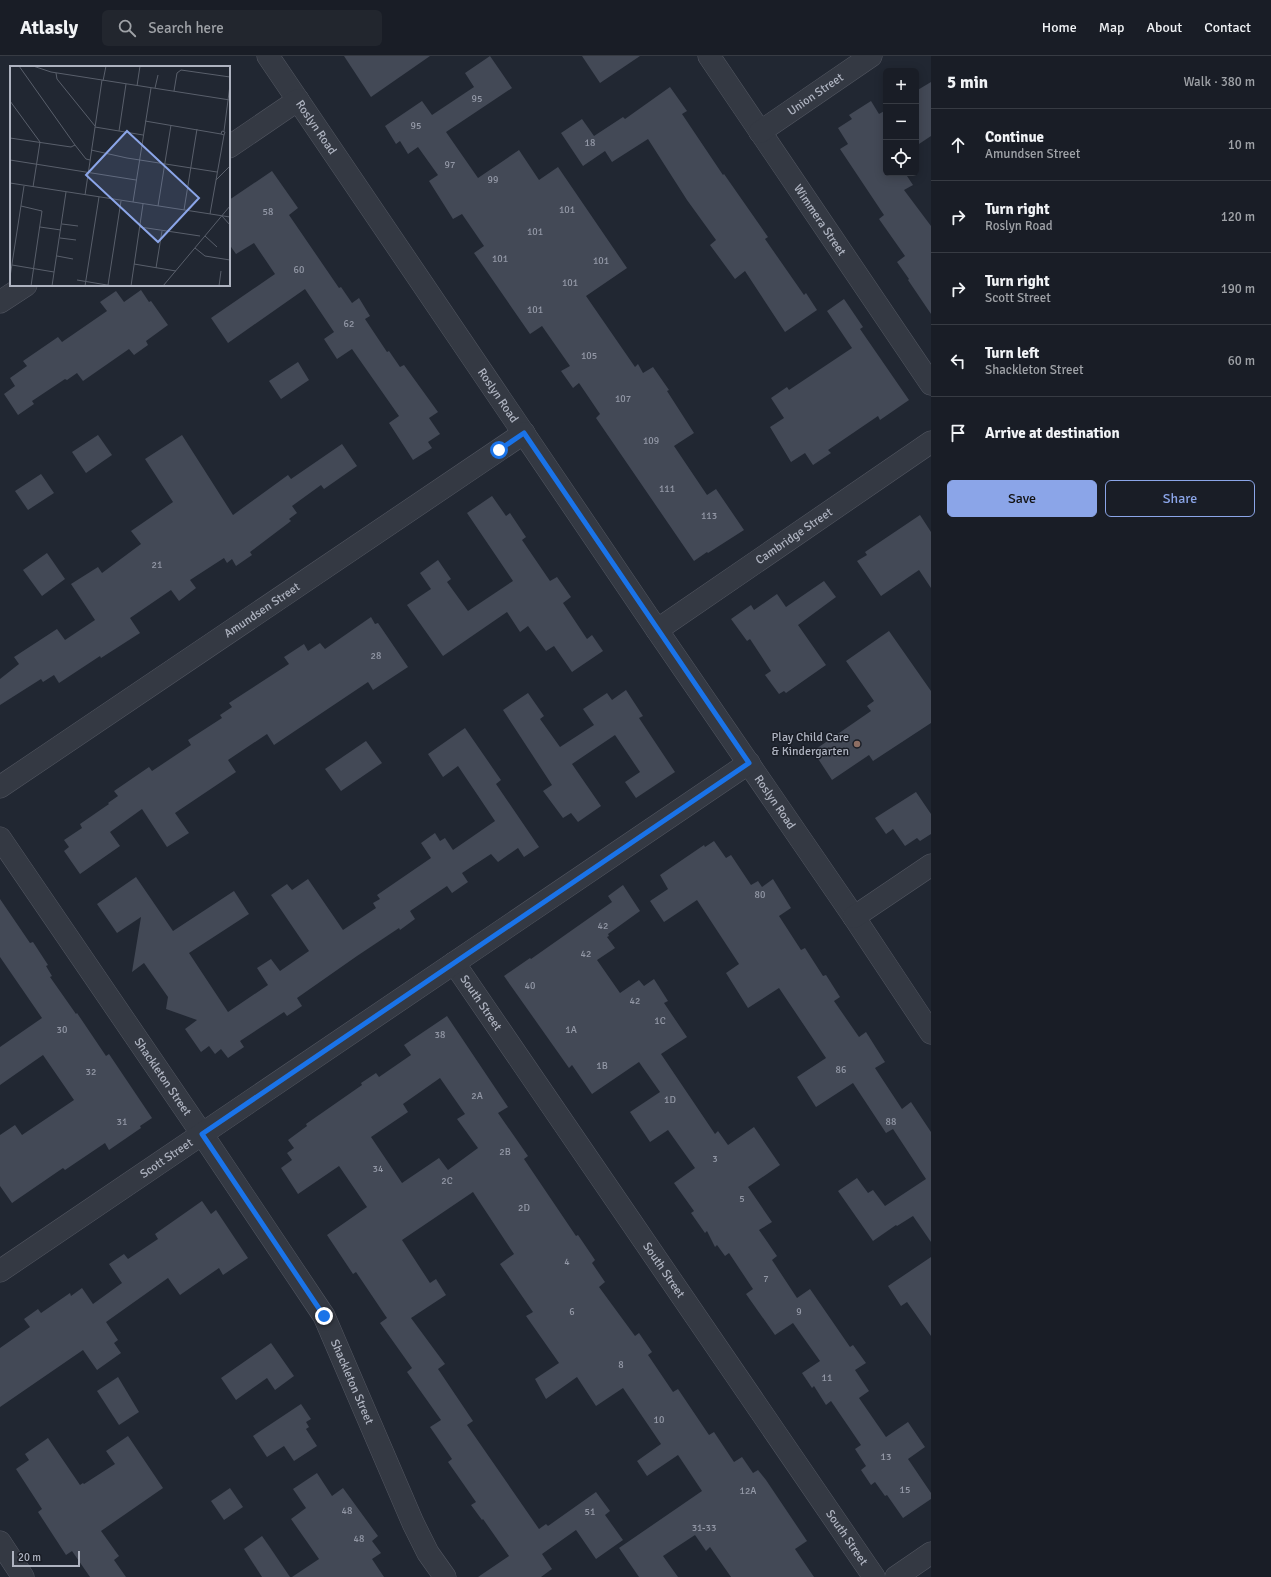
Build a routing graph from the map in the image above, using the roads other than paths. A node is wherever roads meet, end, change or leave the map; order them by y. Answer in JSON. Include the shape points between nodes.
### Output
{"nodes":[{"id":1,"x":268,"y":56,"type":"edge"},
{"id":2,"x":708,"y":56,"type":"edge"},
{"id":3,"x":871,"y":56,"type":"edge"},
{"id":4,"x":298,"y":100,"type":"junction"},
{"id":5,"x":760,"y":132,"type":"junction"},
{"id":6,"x":230,"y":146,"type":"edge"},
{"id":7,"x":24,"y":286,"type":"edge"},
{"id":8,"x":0,"y":302,"type":"edge"},
{"id":9,"x":931,"y":384,"type":"edge"},
{"id":10,"x":524,"y":433,"type":"junction"},
{"id":11,"x":931,"y":442,"type":"edge"},
{"id":12,"x":657,"y":630,"type":"junction"},
{"id":13,"x":749,"y":763,"type":"junction"},
{"id":14,"x":0,"y":787,"type":"edge"},
{"id":15,"x":0,"y":838,"type":"edge"},
{"id":16,"x":931,"y":865,"type":"edge"},
{"id":17,"x":854,"y":917,"type":"junction"},
{"id":18,"x":454,"y":963,"type":"junction"},
{"id":19,"x":931,"y":1032,"type":"edge"},
{"id":20,"x":202,"y":1134,"type":"junction"},
{"id":21,"x":0,"y":1271,"type":"edge"},
{"id":22,"x":0,"y":1542,"type":"edge"},
{"id":23,"x":931,"y":1553,"type":"edge"},
{"id":24,"x":23,"y":1577,"type":"edge"},
{"id":25,"x":445,"y":1577,"type":"edge"},
{"id":26,"x":874,"y":1577,"type":"edge"},
{"id":27,"x":896,"y":1577,"type":"edge"}],
"edges":[{"from":1,"to":4,"type":"street","name":"Roslyn Road"},
{"from":2,"to":5,"type":"street","name":"Wimmera Street"},
{"from":3,"to":5,"type":"street","name":"Union Street"},
{"from":4,"to":6,"type":"street"},
{"from":4,"to":10,"type":"street","name":"Roslyn Road"},
{"from":5,"to":9,"type":"street","name":"Wimmera Street"},
{"from":7,"to":8,"type":"street"},
{"from":10,"to":12,"type":"street","name":"Roslyn Road"},
{"from":10,"to":14,"type":"street","name":"Amundsen Street"},
{"from":11,"to":12,"type":"street","name":"Cambridge Street"},
{"from":12,"to":13,"type":"street","name":"Roslyn Road"},
{"from":13,"to":17,"type":"street","name":"Roslyn Road"},
{"from":13,"to":18,"type":"street","name":"Scott Street"},
{"from":15,"to":20,"type":"street","name":"Shackleton Street"},
{"from":16,"to":17,"type":"street"},
{"from":17,"to":19,"type":"street","name":"Roslyn Road"},
{"from":18,"to":20,"type":"street","name":"Scott Street"},
{"from":18,"to":26,"type":"street","name":"South Street"},
{"from":20,"to":21,"type":"street","name":"Scott Street"},
{"from":20,"to":25,"type":"street","name":"Shackleton Street","via":[[324,1316],[413,1523],[428,1553]]},
{"from":22,"to":24,"type":"street"},
{"from":23,"to":27,"type":"street"}]}
